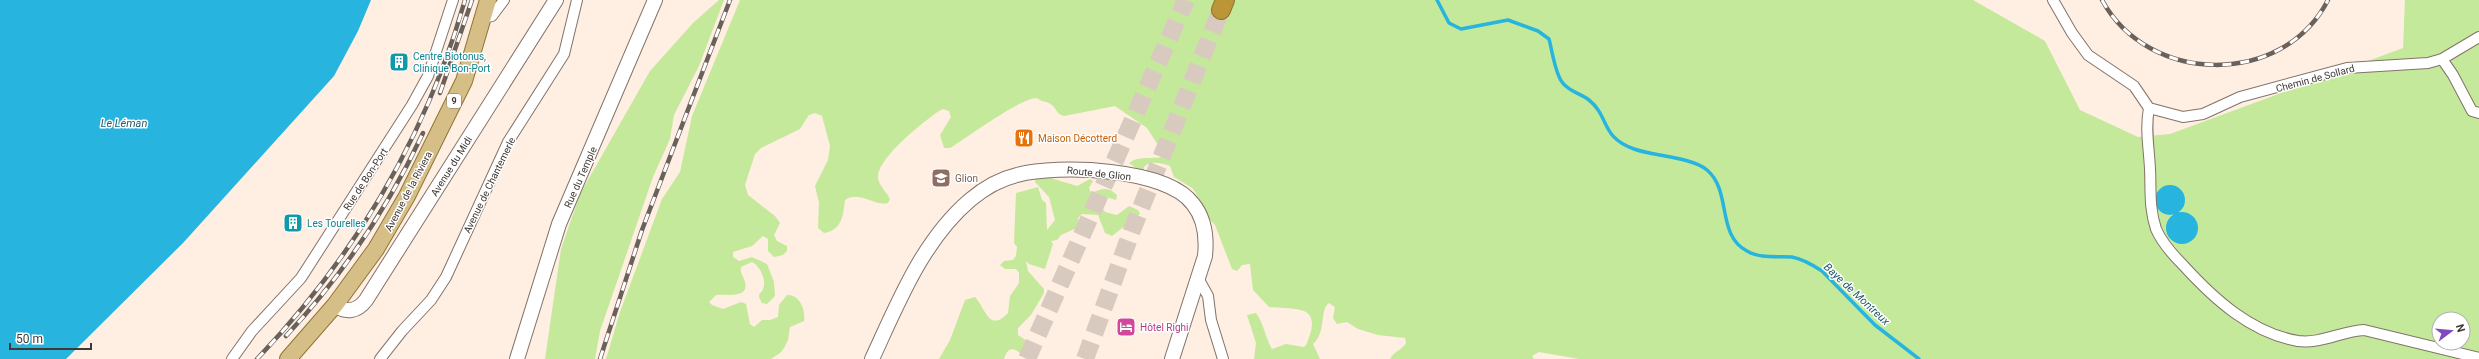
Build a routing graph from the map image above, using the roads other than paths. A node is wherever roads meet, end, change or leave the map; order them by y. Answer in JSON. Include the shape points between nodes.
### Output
{"nodes":[{"id":1,"x":453,"y":0,"type":"edge"},
{"id":2,"x":488,"y":0,"type":"edge"},
{"id":3,"x":504,"y":0,"type":"edge"},
{"id":4,"x":556,"y":0,"type":"edge"},
{"id":5,"x":577,"y":0,"type":"edge"},
{"id":6,"x":655,"y":0,"type":"edge"},
{"id":7,"x":2052,"y":0,"type":"edge"},
{"id":8,"x":483,"y":18,"type":"junction"},
{"id":9,"x":2479,"y":37,"type":"edge"},
{"id":10,"x":2442,"y":59,"type":"junction"},
{"id":11,"x":2149,"y":108,"type":"junction"},
{"id":12,"x":2479,"y":113,"type":"edge"},
{"id":13,"x":1198,"y":278,"type":"junction"},
{"id":14,"x":335,"y":305,"type":"junction"},
{"id":15,"x":2479,"y":358,"type":"edge"},
{"id":16,"x":232,"y":359,"type":"edge"},
{"id":17,"x":288,"y":359,"type":"edge"},
{"id":18,"x":380,"y":359,"type":"edge"},
{"id":19,"x":518,"y":359,"type":"edge"},
{"id":20,"x":872,"y":359,"type":"edge"},
{"id":21,"x":1172,"y":359,"type":"edge"},
{"id":22,"x":1223,"y":359,"type":"edge"}],
"edges":[{"from":1,"to":16,"type":"street","name":"Rue de Bon-Port","via":[[428,76],[412,105],[301,278],[252,331]]},
{"from":2,"to":8,"type":"main road","name":"Avenue de la Riviera","number":"9"},
{"from":3,"to":8,"type":"street","via":[[492,16]]},
{"from":4,"to":14,"type":"street","name":"Avenue du Midi","via":[[366,300],[358,308],[350,311],[342,310]]},
{"from":5,"to":18,"type":"street","name":"Avenue de Chantemerle","via":[[564,54],[508,142],[446,277],[431,300]]},
{"from":6,"to":19,"type":"street","name":"Rue du Temple","via":[[558,228]]},
{"from":7,"to":11,"type":"street","via":[[2088,55],[2134,86]]},
{"from":8,"to":14,"type":"main road","name":"Avenue de la Riviera","number":"9","via":[[464,81],[407,196],[376,249]]},
{"from":9,"to":10,"type":"street","name":"Chemin de Sollard"},
{"from":10,"to":11,"type":"street","name":"Chemin de Sollard","via":[[2421,64],[2347,68],[2240,97],[2203,114],[2183,117]]},
{"from":10,"to":12,"type":"street","via":[[2453,74],[2472,111]]},
{"from":11,"to":15,"type":"street","via":[[2147,120],[2150,207],[2157,230],[2174,256],[2225,306],[2260,328],[2299,341],[2364,330]]},
{"from":13,"to":20,"type":"street","name":"Route de Glion","via":[[1207,238],[1202,220],[1193,204],[1174,187],[1139,177],[1071,168],[1017,175],[986,188],[954,215],[929,247],[909,280]]},
{"from":13,"to":21,"type":"street","name":"Route de Glion"},
{"from":13,"to":22,"type":"street","via":[[1208,296],[1211,320]]},
{"from":14,"to":17,"type":"main road","name":"Avenue de la Riviera","number":"9"}]}
